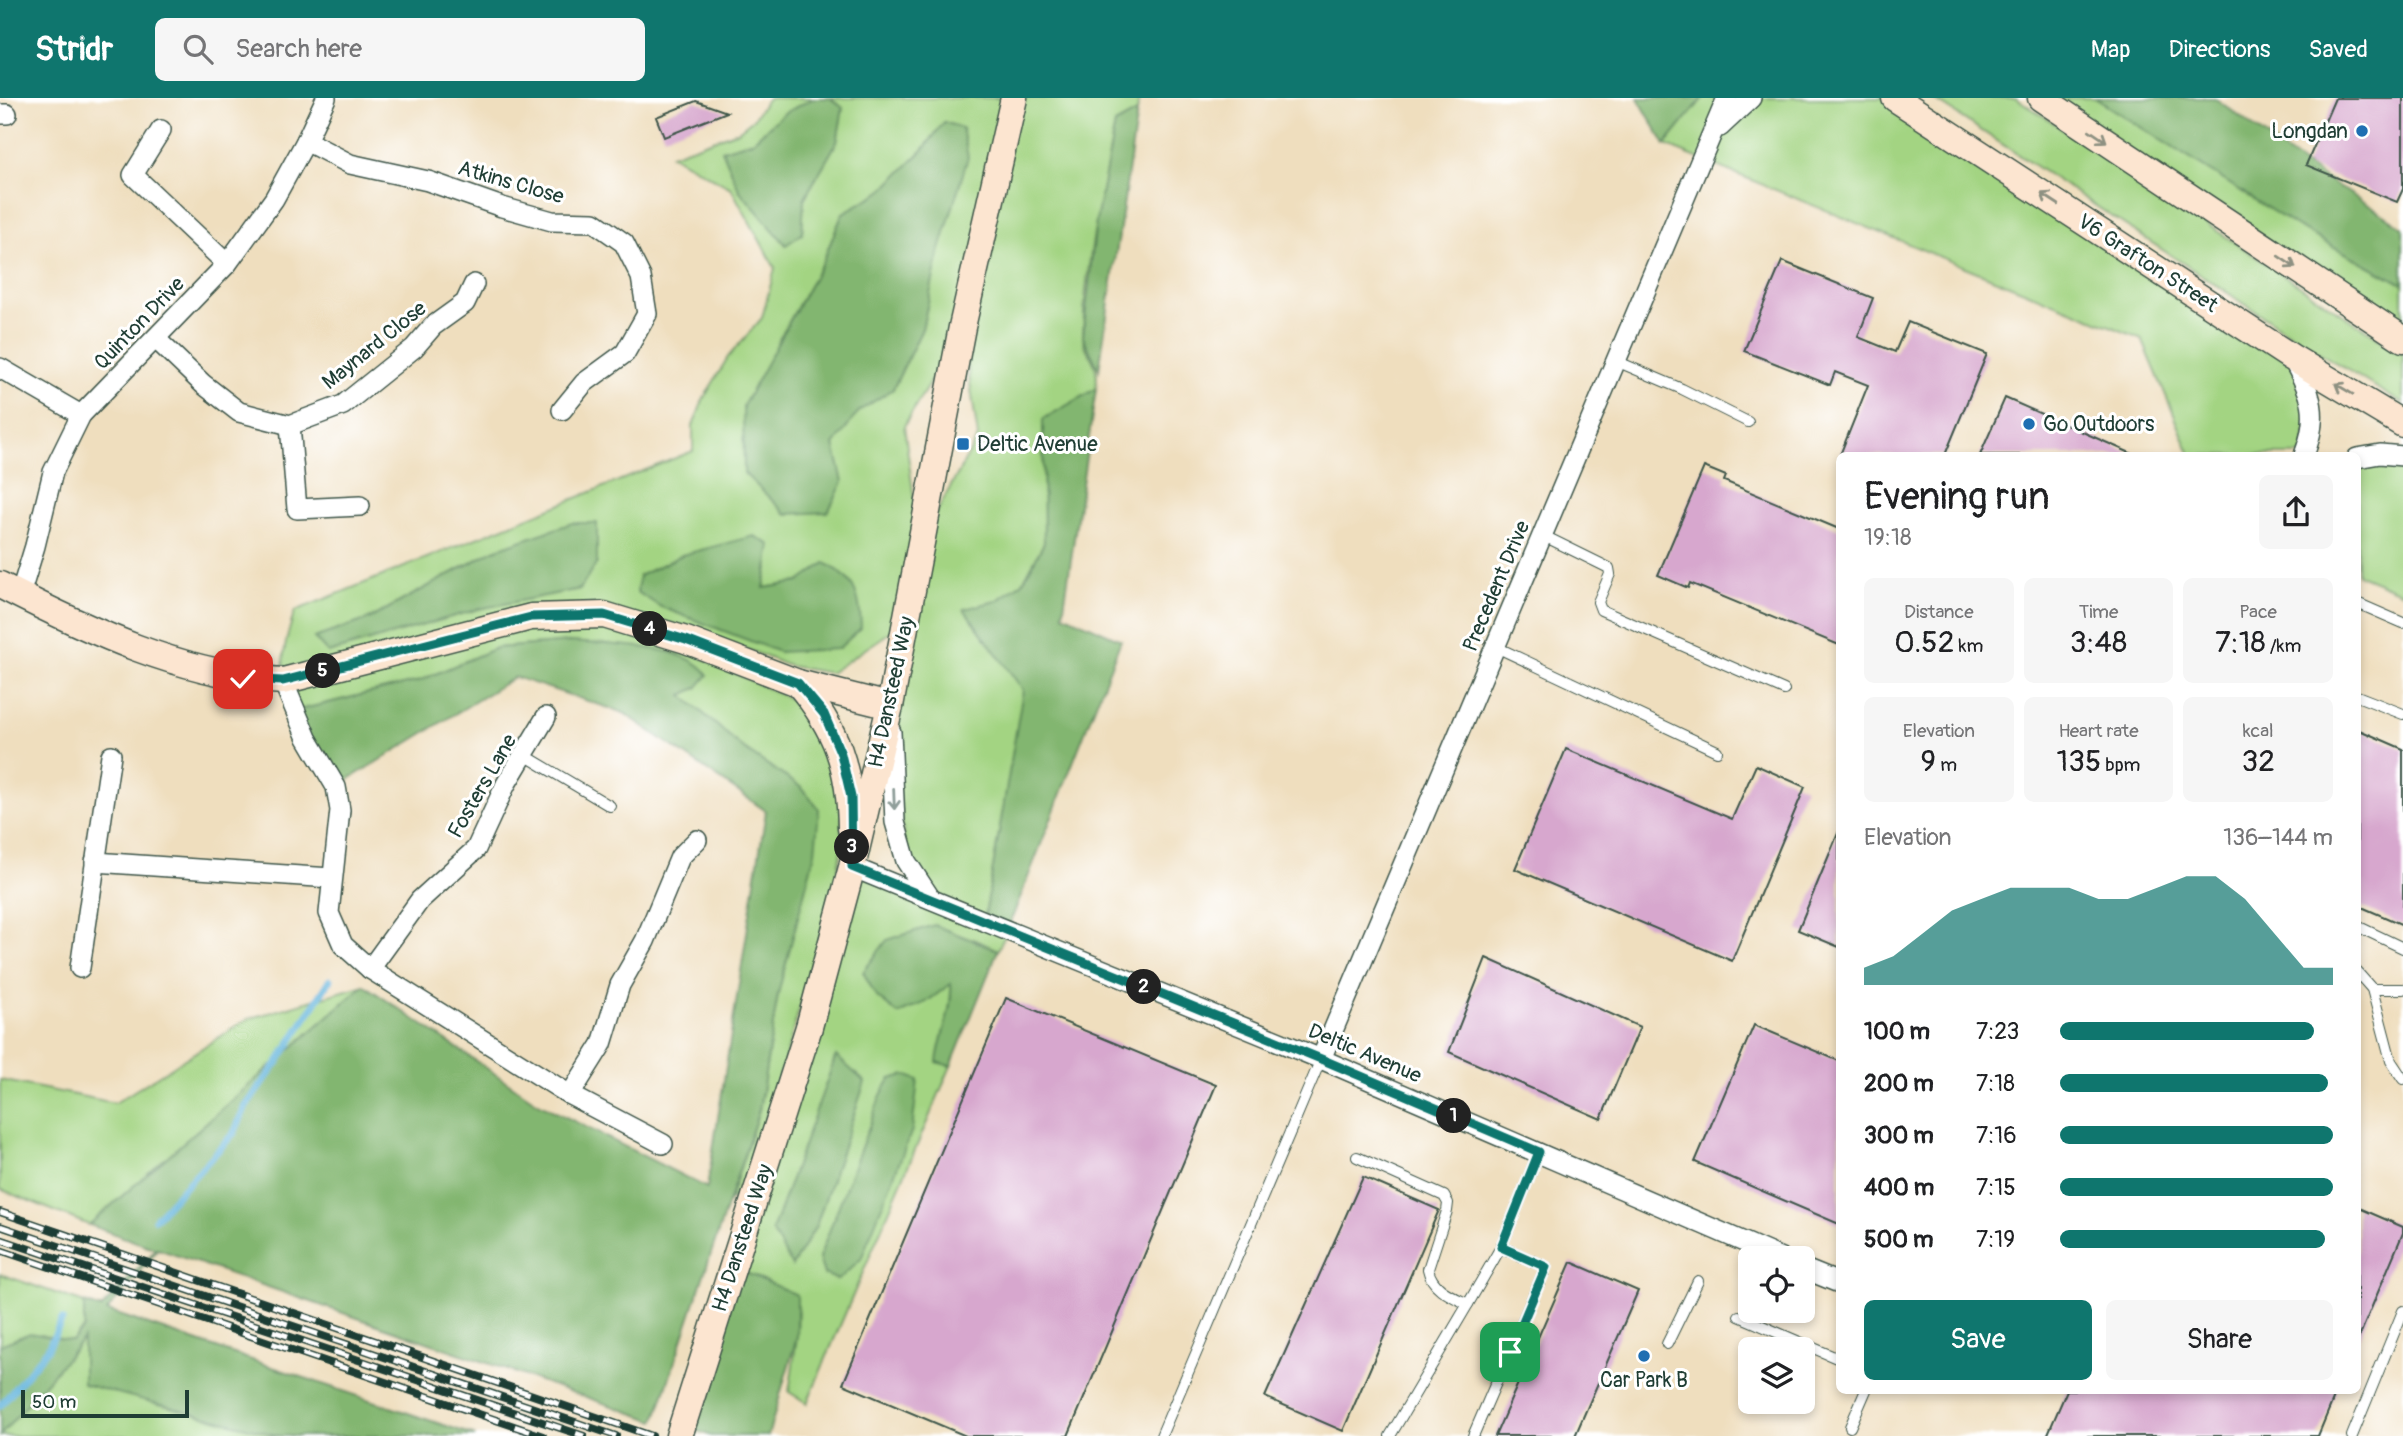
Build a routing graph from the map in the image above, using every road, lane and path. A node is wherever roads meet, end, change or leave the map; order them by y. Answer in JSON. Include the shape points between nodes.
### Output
{"nodes":[{"id":1,"x":326,"y":98,"type":"edge"},
{"id":2,"x":1014,"y":98,"type":"edge"},
{"id":3,"x":1727,"y":98,"type":"edge"},
{"id":4,"x":1751,"y":98,"type":"edge"},
{"id":5,"x":1895,"y":98,"type":"edge"},
{"id":6,"x":2041,"y":98,"type":"edge"},
{"id":7,"x":161,"y":130,"type":"dead end"},
{"id":8,"x":1714,"y":133,"type":"junction"},
{"id":9,"x":306,"y":141,"type":"junction"},
{"id":10,"x":227,"y":264,"type":"junction"},
{"id":11,"x":474,"y":284,"type":"dead end"},
{"id":12,"x":2345,"y":301,"type":"junction"},
{"id":13,"x":2403,"y":322,"type":"edge"},
{"id":14,"x":156,"y":339,"type":"junction"},
{"id":15,"x":2403,"y":339,"type":"edge"},
{"id":16,"x":2291,"y":357,"type":"junction"},
{"id":17,"x":1616,"y":361,"type":"junction"},
{"id":18,"x":0,"y":368,"type":"edge"},
{"id":19,"x":562,"y":410,"type":"dead end"},
{"id":20,"x":81,"y":415,"type":"junction"},
{"id":21,"x":1748,"y":422,"type":"dead end"},
{"id":22,"x":2403,"y":424,"type":"edge"},
{"id":23,"x":290,"y":425,"type":"junction"},
{"id":24,"x":2305,"y":452,"type":"edge"},
{"id":25,"x":2403,"y":456,"type":"edge"},
{"id":26,"x":2361,"y":457,"type":"edge"},
{"id":27,"x":360,"y":506,"type":"dead end"},
{"id":28,"x":1542,"y":535,"type":"junction"},
{"id":29,"x":10,"y":590,"type":"edge"},
{"id":30,"x":2361,"y":605,"type":"edge"},
{"id":31,"x":2403,"y":623,"type":"edge"},
{"id":32,"x":1494,"y":646,"type":"junction"},
{"id":33,"x":283,"y":681,"type":"junction"},
{"id":34,"x":798,"y":683,"type":"junction"},
{"id":35,"x":1784,"y":690,"type":"dead end"},
{"id":36,"x":2361,"y":698,"type":"edge"},
{"id":37,"x":890,"y":706,"type":"junction"},
{"id":38,"x":2403,"y":715,"type":"edge"},
{"id":39,"x":547,"y":717,"type":"dead end"},
{"id":40,"x":1717,"y":751,"type":"dead end"},
{"id":41,"x":111,"y":754,"type":"dead end"},
{"id":42,"x":526,"y":756,"type":"junction"},
{"id":43,"x":610,"y":806,"type":"dead end"},
{"id":44,"x":697,"y":840,"type":"dead end"},
{"id":45,"x":95,"y":862,"type":"junction"},
{"id":46,"x":852,"y":867,"type":"junction"},
{"id":47,"x":331,"y":878,"type":"junction"},
{"id":48,"x":929,"y":896,"type":"junction"},
{"id":49,"x":2361,"y":928,"type":"edge"},
{"id":50,"x":2403,"y":948,"type":"edge"},
{"id":51,"x":80,"y":968,"type":"dead end"},
{"id":52,"x":370,"y":969,"type":"junction"},
{"id":53,"x":2361,"y":977,"type":"edge"},
{"id":54,"x":2372,"y":989,"type":"junction"},
{"id":55,"x":2403,"y":989,"type":"edge"},
{"id":56,"x":1321,"y":1059,"type":"junction"},
{"id":57,"x":2403,"y":1079,"type":"edge"},
{"id":58,"x":570,"y":1095,"type":"junction"},
{"id":59,"x":663,"y":1144,"type":"dead end"},
{"id":60,"x":1539,"y":1152,"type":"junction"},
{"id":61,"x":1357,"y":1157,"type":"dead end"},
{"id":62,"x":1754,"y":1246,"type":"edge"},
{"id":63,"x":1501,"y":1247,"type":"junction"},
{"id":64,"x":1815,"y":1273,"type":"edge"},
{"id":65,"x":1698,"y":1281,"type":"dead end"},
{"id":66,"x":1836,"y":1282,"type":"edge"},
{"id":67,"x":1468,"y":1304,"type":"junction"},
{"id":68,"x":2403,"y":1311,"type":"edge"},
{"id":69,"x":1755,"y":1323,"type":"edge"},
{"id":70,"x":1667,"y":1344,"type":"dead end"},
{"id":71,"x":1836,"y":1358,"type":"edge"},
{"id":72,"x":1864,"y":1394,"type":"edge"},
{"id":73,"x":1850,"y":1427,"type":"dead end"},
{"id":74,"x":679,"y":1436,"type":"edge"},
{"id":75,"x":1161,"y":1436,"type":"edge"},
{"id":76,"x":1390,"y":1436,"type":"edge"},
{"id":77,"x":1473,"y":1436,"type":"edge"},
{"id":78,"x":2352,"y":1436,"type":"edge"}],
"edges":[{"from":1,"to":9,"type":"street","name":"Quinton Drive"},
{"from":2,"to":37,"type":"street","name":"H4 Dansteed Way","via":[[962,327]]},
{"from":3,"to":8,"type":"street","name":"Precedent Drive"},
{"from":4,"to":8,"type":"street","name":"Precedent Drive"},
{"from":16,"to":5,"type":"street","name":"V6 Grafton Street","one_way":true},
{"from":6,"to":12,"type":"street","one_way":true},
{"from":7,"to":10,"type":"street","via":[[127,171]]},
{"from":8,"to":17,"type":"street","name":"Precedent Drive"},
{"from":9,"to":10,"type":"street","name":"Quinton Drive","via":[[274,199]]},
{"from":9,"to":19,"type":"street","name":"Atkins Close","via":[[351,164],[428,181],[502,207],[552,221],[594,222],[624,243],[642,277],[647,314],[625,353],[584,383]]},
{"from":10,"to":14,"type":"street","name":"Quinton Drive"},
{"from":11,"to":23,"type":"street","name":"Maynard Close","via":[[465,303],[343,405]]},
{"from":12,"to":13,"type":"street"},
{"from":12,"to":15,"type":"street"},
{"from":14,"to":20,"type":"street","name":"Quinton Drive"},
{"from":14,"to":23,"type":"street","via":[[239,412]]},
{"from":22,"to":16,"type":"street","name":"V6 Grafton Street","one_way":true},
{"from":16,"to":24,"type":"street","via":[[2309,389],[2314,413]]},
{"from":17,"to":21,"type":"lane"},
{"from":17,"to":28,"type":"street","name":"Precedent Drive"},
{"from":18,"to":20,"type":"street"},
{"from":20,"to":29,"type":"street","name":"Quinton Drive","via":[[52,472],[35,546]]},
{"from":23,"to":27,"type":"street","via":[[297,509]]},
{"from":25,"to":26,"type":"street"},
{"from":28,"to":32,"type":"street","name":"Precedent Drive"},
{"from":28,"to":35,"type":"lane","via":[[1609,568],[1598,603],[1601,610]]},
{"from":29,"to":33,"type":"street","via":[[133,648],[243,679]]},
{"from":30,"to":31,"type":"lane"},
{"from":32,"to":40,"type":"lane"},
{"from":32,"to":56,"type":"street","name":"Precedent Drive"},
{"from":33,"to":34,"type":"street","via":[[531,617],[604,615],[686,640]]},
{"from":33,"to":47,"type":"street","via":[[307,738],[336,787],[340,810]]},
{"from":34,"to":37,"type":"street"},
{"from":34,"to":46,"type":"street","via":[[824,714],[841,754],[851,797]]},
{"from":36,"to":38,"type":"lane"},
{"from":37,"to":46,"type":"street","name":"H4 Dansteed Way"},
{"from":37,"to":48,"type":"street","one_way":true,"via":[[895,822],[905,861]]},
{"from":39,"to":42,"type":"street","name":"Fosters Lane"},
{"from":41,"to":45,"type":"street"},
{"from":42,"to":43,"type":"lane"},
{"from":42,"to":52,"type":"street","name":"Fosters Lane","via":[[506,784],[476,849],[419,900]]},
{"from":44,"to":58,"type":"street","via":[[680,857],[645,941],[620,985],[602,1044]]},
{"from":45,"to":47,"type":"street"},
{"from":45,"to":51,"type":"street"},
{"from":46,"to":48,"type":"street","name":"Deltic Avenue"},
{"from":46,"to":74,"type":"street","name":"H4 Dansteed Way","via":[[809,1027]]},
{"from":47,"to":52,"type":"street","via":[[329,913],[343,945]]},
{"from":48,"to":56,"type":"street","name":"Deltic Avenue"},
{"from":49,"to":50,"type":"lane"},
{"from":52,"to":58,"type":"street"},
{"from":53,"to":54,"type":"lane"},
{"from":54,"to":55,"type":"lane"},
{"from":54,"to":57,"type":"lane","via":[[2391,1061]]},
{"from":56,"to":60,"type":"street","name":"Deltic Avenue"},
{"from":56,"to":75,"type":"lane"},
{"from":58,"to":59,"type":"street"},
{"from":60,"to":62,"type":"street","name":"Deltic Avenue"},
{"from":60,"to":63,"type":"lane"},
{"from":61,"to":67,"type":"lane","via":[[1444,1196],[1447,1211],[1427,1269],[1429,1278],[1444,1293]]},
{"from":63,"to":67,"type":"lane"},
{"from":63,"to":77,"type":"lane","via":[[1546,1267]]},
{"from":64,"to":66,"type":"street"},
{"from":65,"to":70,"type":"lane"},
{"from":67,"to":76,"type":"lane"},
{"from":68,"to":78,"type":"lane"},
{"from":69,"to":71,"type":"lane"},
{"from":72,"to":73,"type":"lane"}]}
